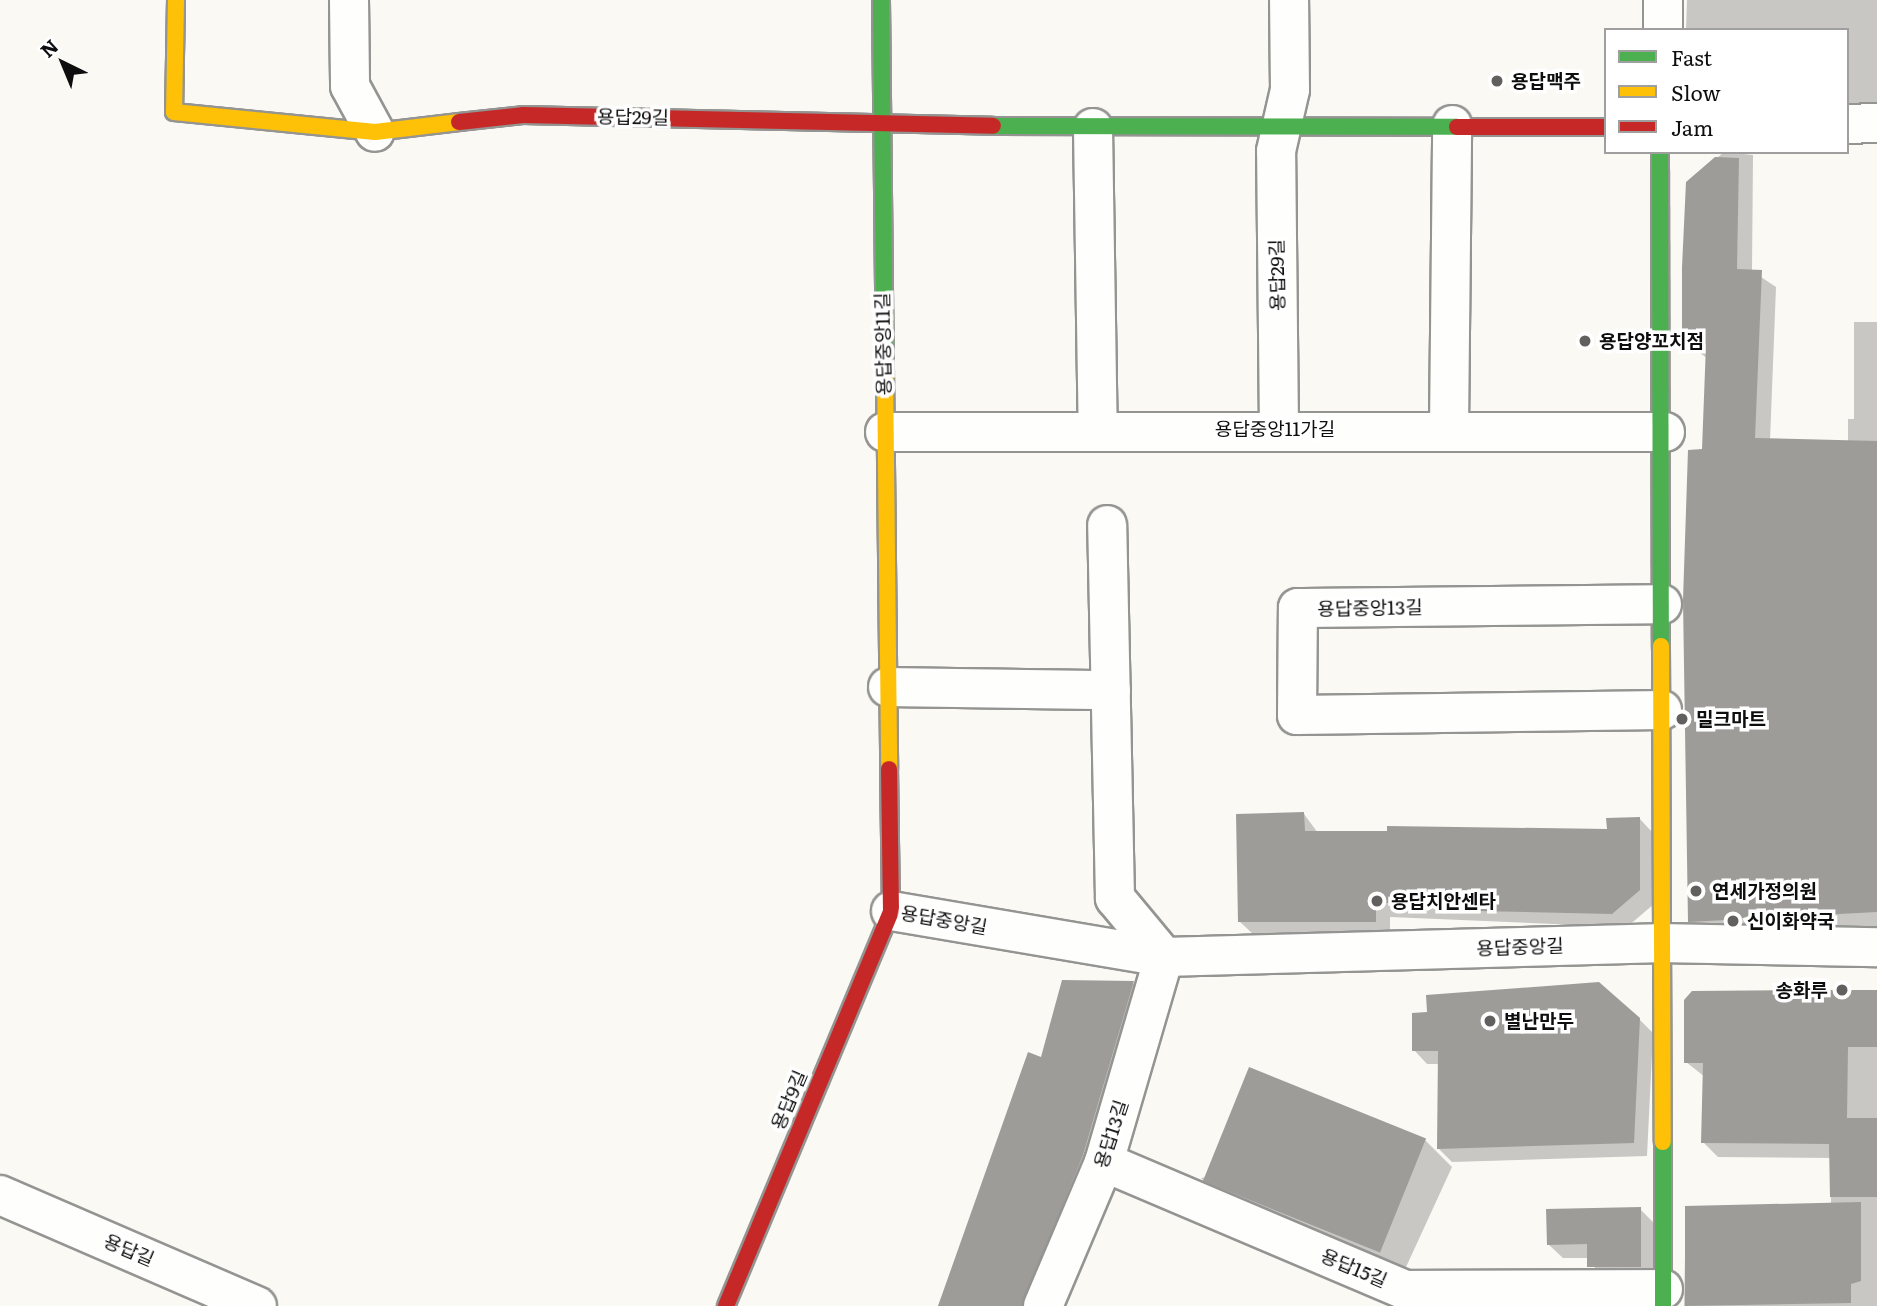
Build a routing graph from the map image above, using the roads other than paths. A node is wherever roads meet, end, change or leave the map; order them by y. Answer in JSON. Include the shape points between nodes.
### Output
{"nodes":[{"id":1,"x":177,"y":0,"type":"edge"},
{"id":2,"x":349,"y":0,"type":"edge"},
{"id":3,"x":881,"y":0,"type":"edge"},
{"id":4,"x":1289,"y":0,"type":"edge"},
{"id":5,"x":1663,"y":0,"type":"edge"},
{"id":6,"x":1662,"y":28,"type":"edge"},
{"id":7,"x":880,"y":119,"type":"junction"},
{"id":8,"x":1877,"y":123,"type":"edge"},
{"id":9,"x":1286,"y":124,"type":"junction"},
{"id":10,"x":1849,"y":124,"type":"edge"},
{"id":11,"x":1452,"y":125,"type":"junction"},
{"id":12,"x":1604,"y":127,"type":"edge"},
{"id":13,"x":1093,"y":128,"type":"junction"},
{"id":14,"x":375,"y":132,"type":"junction"},
{"id":15,"x":1660,"y":154,"type":"edge"},
{"id":16,"x":1279,"y":428,"type":"junction"},
{"id":17,"x":1449,"y":429,"type":"junction"},
{"id":18,"x":1098,"y":430,"type":"junction"},
{"id":19,"x":885,"y":432,"type":"junction"},
{"id":20,"x":1665,"y":432,"type":"junction"},
{"id":21,"x":1107,"y":525,"type":"dead end"},
{"id":22,"x":1662,"y":604,"type":"junction"},
{"id":23,"x":888,"y":687,"type":"junction"},
{"id":24,"x":1111,"y":690,"type":"junction"},
{"id":25,"x":1662,"y":710,"type":"junction"},
{"id":26,"x":891,"y":911,"type":"junction"},
{"id":27,"x":1659,"y":943,"type":"junction"},
{"id":28,"x":1877,"y":947,"type":"edge"},
{"id":29,"x":1164,"y":957,"type":"junction"},
{"id":30,"x":1104,"y":1162,"type":"junction"},
{"id":31,"x":0,"y":1195,"type":"edge"},
{"id":32,"x":1663,"y":1298,"type":"edge"},
{"id":33,"x":257,"y":1306,"type":"edge"},
{"id":34,"x":726,"y":1306,"type":"edge"},
{"id":35,"x":1043,"y":1306,"type":"edge"}],
"edges":[{"from":1,"to":14,"type":"street","name":"용답29길","via":[[174,112]]},
{"from":2,"to":14,"type":"street","via":[[350,86]]},
{"from":3,"to":7,"type":"street","name":"용답중앙11길"},
{"from":4,"to":9,"type":"street","name":"용답29길"},
{"from":5,"to":6,"type":"street"},
{"from":7,"to":13,"type":"street","name":"용답29길"},
{"from":7,"to":14,"type":"street","name":"용답29길","via":[[523,115]]},
{"from":7,"to":19,"type":"street","name":"용답중앙11길"},
{"from":8,"to":10,"type":"street"},
{"from":9,"to":11,"type":"street","name":"용답29길"},
{"from":9,"to":13,"type":"street","name":"용답29길"},
{"from":9,"to":16,"type":"street","name":"용답29길","via":[[1276,151]]},
{"from":11,"to":12,"type":"street","name":"용답29길"},
{"from":11,"to":17,"type":"street"},
{"from":13,"to":18,"type":"street"},
{"from":15,"to":20,"type":"street"},
{"from":16,"to":17,"type":"street","name":"용답중앙11가길"},
{"from":16,"to":18,"type":"street","name":"용답중앙11가길"},
{"from":17,"to":20,"type":"street","name":"용답중앙11가길"},
{"from":18,"to":19,"type":"street","name":"용답중앙11가길"},
{"from":19,"to":23,"type":"street","name":"용답중앙11길"},
{"from":20,"to":22,"type":"street"},
{"from":21,"to":24,"type":"street"},
{"from":22,"to":25,"type":"street"},
{"from":22,"to":25,"type":"street","name":"용답중앙13길","via":[[1298,608],[1297,715]]},
{"from":23,"to":24,"type":"street"},
{"from":23,"to":26,"type":"street","name":"용답중앙11길"},
{"from":24,"to":29,"type":"street","via":[[1115,898]]},
{"from":25,"to":27,"type":"street"},
{"from":26,"to":29,"type":"street","name":"용답중앙길"},
{"from":26,"to":34,"type":"street","name":"용답9길"},
{"from":27,"to":28,"type":"street","name":"용답중앙길"},
{"from":27,"to":29,"type":"street","name":"용답중앙길"},
{"from":27,"to":32,"type":"street","name":"용답15길"},
{"from":29,"to":30,"type":"street","name":"용답13길"},
{"from":30,"to":32,"type":"street","name":"용답15길","via":[[1406,1290]]},
{"from":30,"to":35,"type":"street","name":"용답13길"},
{"from":31,"to":33,"type":"street","name":"용답길"}]}
